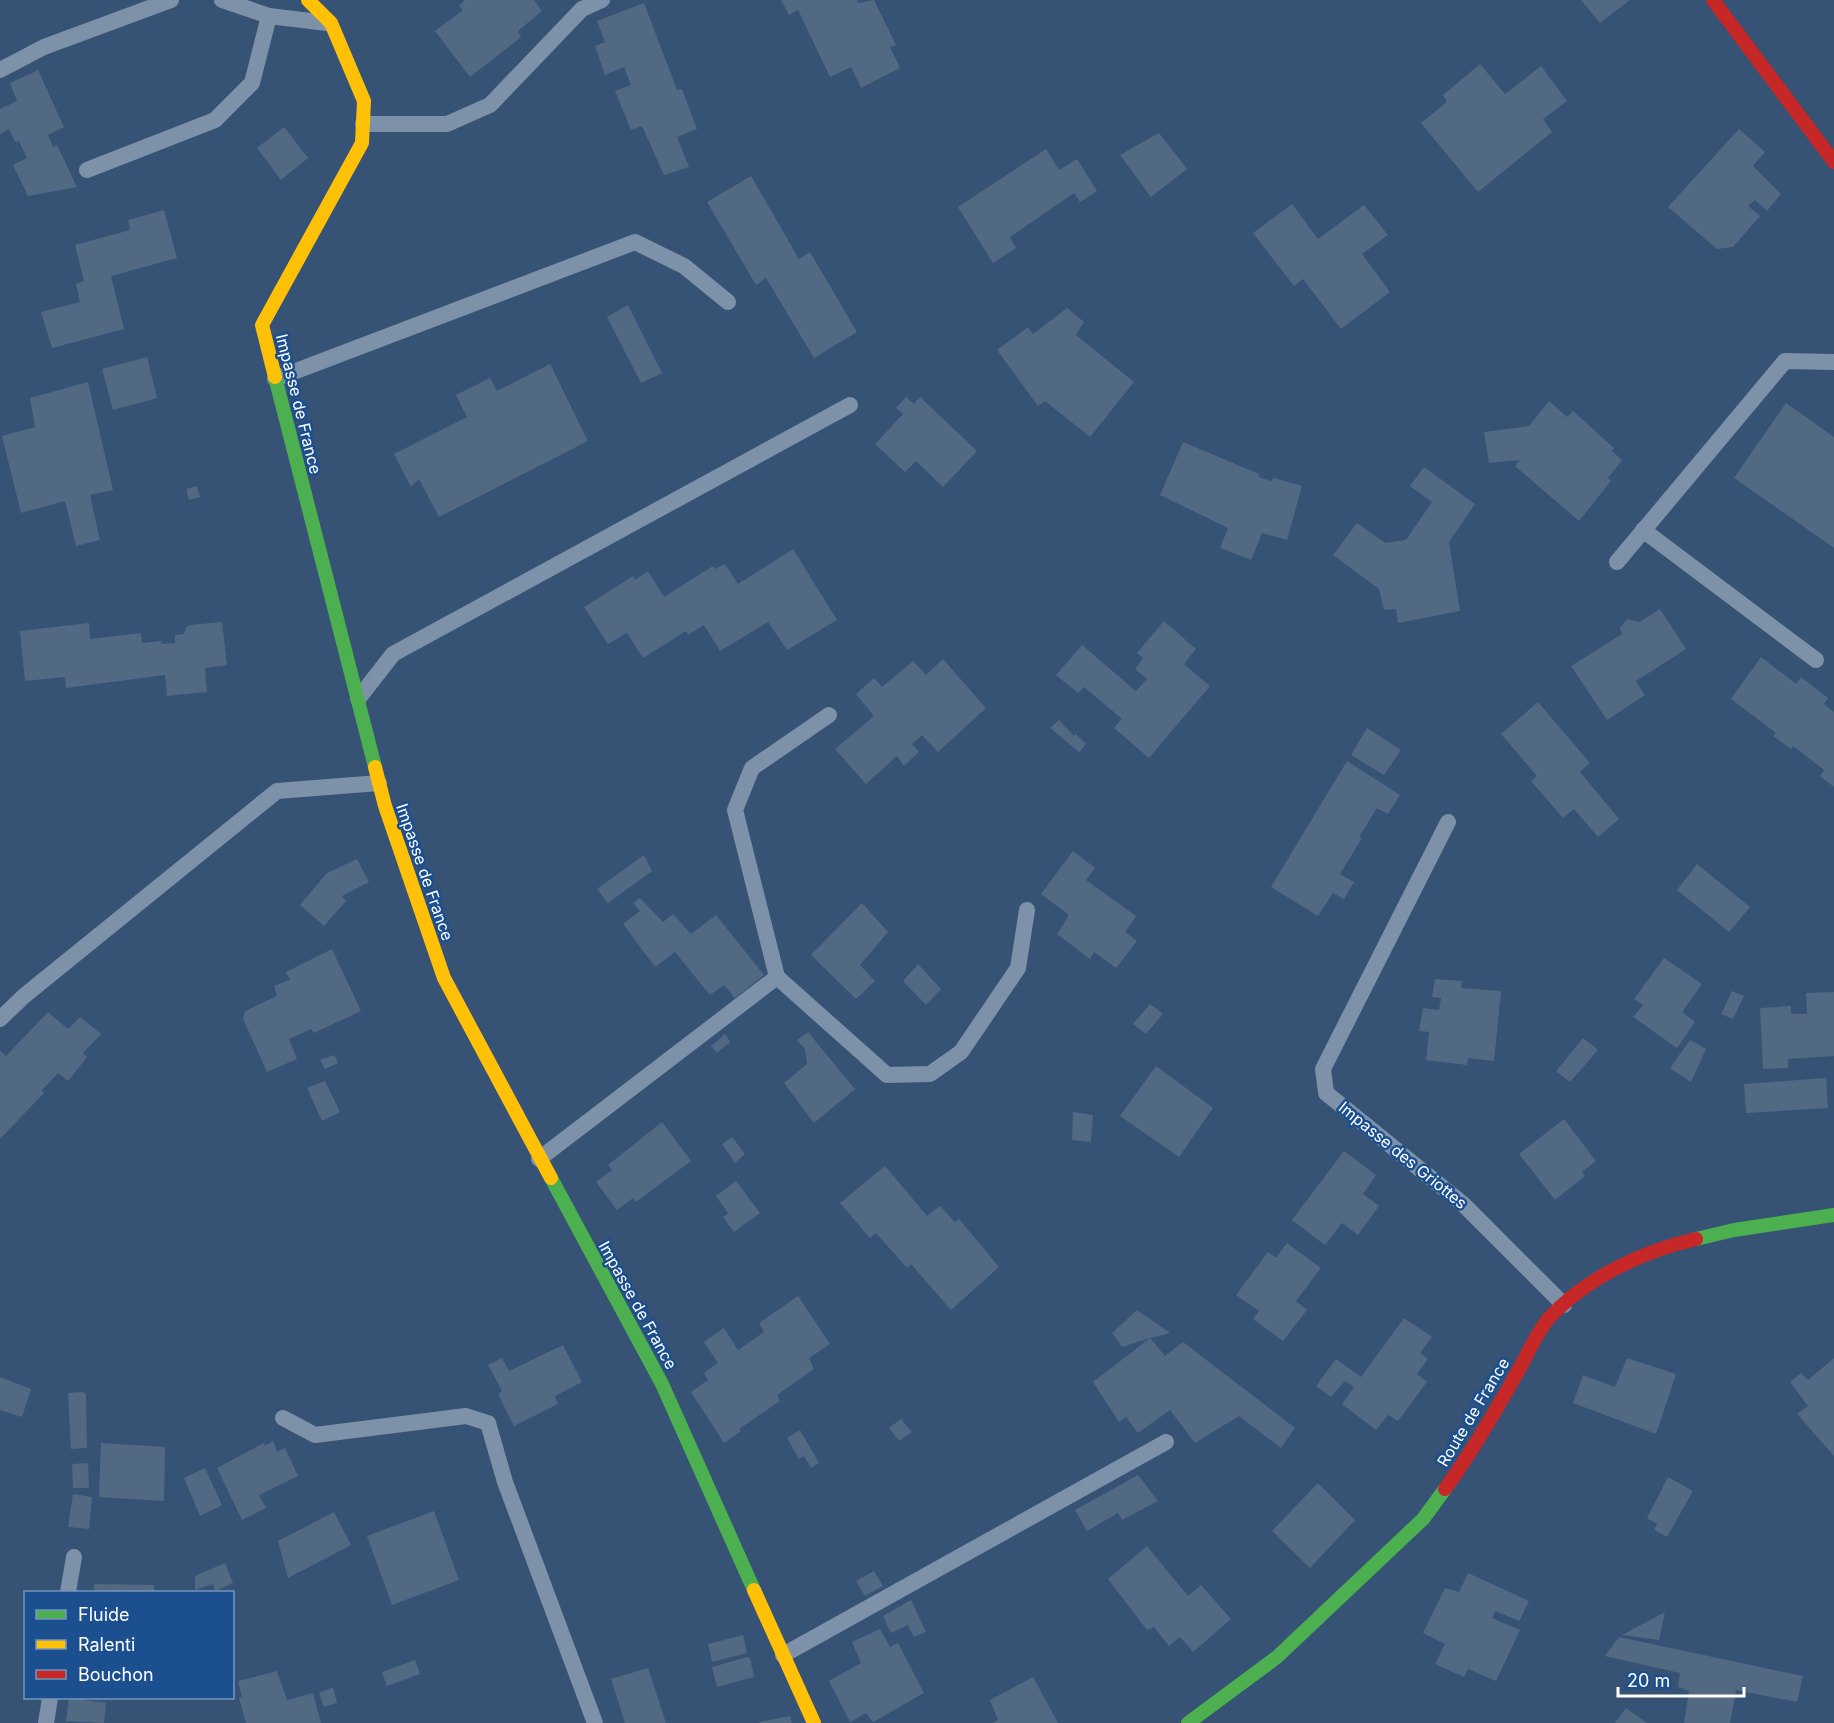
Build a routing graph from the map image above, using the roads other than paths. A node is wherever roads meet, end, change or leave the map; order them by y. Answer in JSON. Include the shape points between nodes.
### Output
{"nodes":[{"id":1,"x":171,"y":0,"type":"edge"},
{"id":2,"x":222,"y":0,"type":"edge"},
{"id":3,"x":308,"y":0,"type":"edge"},
{"id":4,"x":602,"y":0,"type":"edge"},
{"id":5,"x":1713,"y":0,"type":"edge"},
{"id":6,"x":269,"y":16,"type":"junction"},
{"id":7,"x":331,"y":23,"type":"junction"},
{"id":8,"x":0,"y":70,"type":"edge"},
{"id":9,"x":363,"y":124,"type":"junction"},
{"id":10,"x":1834,"y":162,"type":"edge"},
{"id":11,"x":87,"y":170,"type":"dead end"},
{"id":12,"x":728,"y":302,"type":"dead end"},
{"id":13,"x":1834,"y":362,"type":"edge"},
{"id":14,"x":275,"y":379,"type":"junction"},
{"id":15,"x":850,"y":405,"type":"dead end"},
{"id":16,"x":1643,"y":530,"type":"junction"},
{"id":17,"x":1617,"y":562,"type":"dead end"},
{"id":18,"x":1816,"y":660,"type":"dead end"},
{"id":19,"x":357,"y":699,"type":"junction"},
{"id":20,"x":829,"y":715,"type":"dead end"},
{"id":21,"x":379,"y":783,"type":"junction"},
{"id":22,"x":1448,"y":822,"type":"dead end"},
{"id":23,"x":1027,"y":910,"type":"dead end"},
{"id":24,"x":777,"y":977,"type":"junction"},
{"id":25,"x":0,"y":1019,"type":"edge"},
{"id":26,"x":539,"y":1158,"type":"junction"},
{"id":27,"x":1834,"y":1215,"type":"edge"},
{"id":28,"x":1564,"y":1305,"type":"junction"},
{"id":29,"x":283,"y":1418,"type":"dead end"},
{"id":30,"x":1166,"y":1442,"type":"dead end"},
{"id":31,"x":74,"y":1557,"type":"dead end"},
{"id":32,"x":68,"y":1591,"type":"edge"},
{"id":33,"x":783,"y":1655,"type":"junction"},
{"id":34,"x":50,"y":1699,"type":"edge"},
{"id":35,"x":46,"y":1723,"type":"edge"},
{"id":36,"x":595,"y":1723,"type":"edge"},
{"id":37,"x":814,"y":1723,"type":"edge"},
{"id":38,"x":1188,"y":1723,"type":"edge"}],
"edges":[{"from":1,"to":8,"type":"lane","via":[[44,47]]},
{"from":2,"to":6,"type":"lane"},
{"from":3,"to":7,"type":"street","name":"Impasse de France"},
{"from":4,"to":9,"type":"lane","via":[[582,9],[490,105],[447,124]]},
{"from":5,"to":10,"type":"street"},
{"from":6,"to":7,"type":"lane"},
{"from":6,"to":11,"type":"lane","via":[[252,84],[215,120]]},
{"from":7,"to":9,"type":"street","name":"Impasse de France","via":[[364,101]]},
{"from":9,"to":14,"type":"street","name":"Impasse de France","via":[[362,142],[262,325]]},
{"from":12,"to":14,"type":"lane","via":[[684,266],[635,242]]},
{"from":13,"to":16,"type":"lane","via":[[1785,361]]},
{"from":14,"to":19,"type":"street","name":"Impasse de France"},
{"from":15,"to":19,"type":"lane","via":[[393,654]]},
{"from":16,"to":17,"type":"lane"},
{"from":16,"to":18,"type":"lane"},
{"from":19,"to":21,"type":"street","name":"Impasse de France"},
{"from":20,"to":24,"type":"lane","via":[[752,768],[735,810]]},
{"from":21,"to":25,"type":"lane","via":[[278,791]]},
{"from":21,"to":26,"type":"street","name":"Impasse de France","via":[[444,978]]},
{"from":22,"to":28,"type":"lane","name":"Impasse des Griottes","via":[[1323,1069],[1326,1093],[1463,1203]]},
{"from":23,"to":24,"type":"lane","via":[[1017,968],[961,1052],[930,1074],[887,1075]]},
{"from":24,"to":26,"type":"lane"},
{"from":26,"to":33,"type":"street","name":"Impasse de France","via":[[662,1384]]},
{"from":27,"to":28,"type":"street","name":"Route de France","via":[[1677,1243],[1627,1263],[1586,1286]]},
{"from":28,"to":38,"type":"street","name":"Route de France","via":[[1548,1319],[1475,1448],[1423,1519],[1277,1657]]},
{"from":29,"to":36,"type":"lane","via":[[315,1435],[466,1416],[488,1423],[505,1482]]},
{"from":30,"to":33,"type":"lane"},
{"from":31,"to":32,"type":"lane"},
{"from":33,"to":37,"type":"street","name":"Impasse de France"},
{"from":34,"to":35,"type":"lane"}]}
